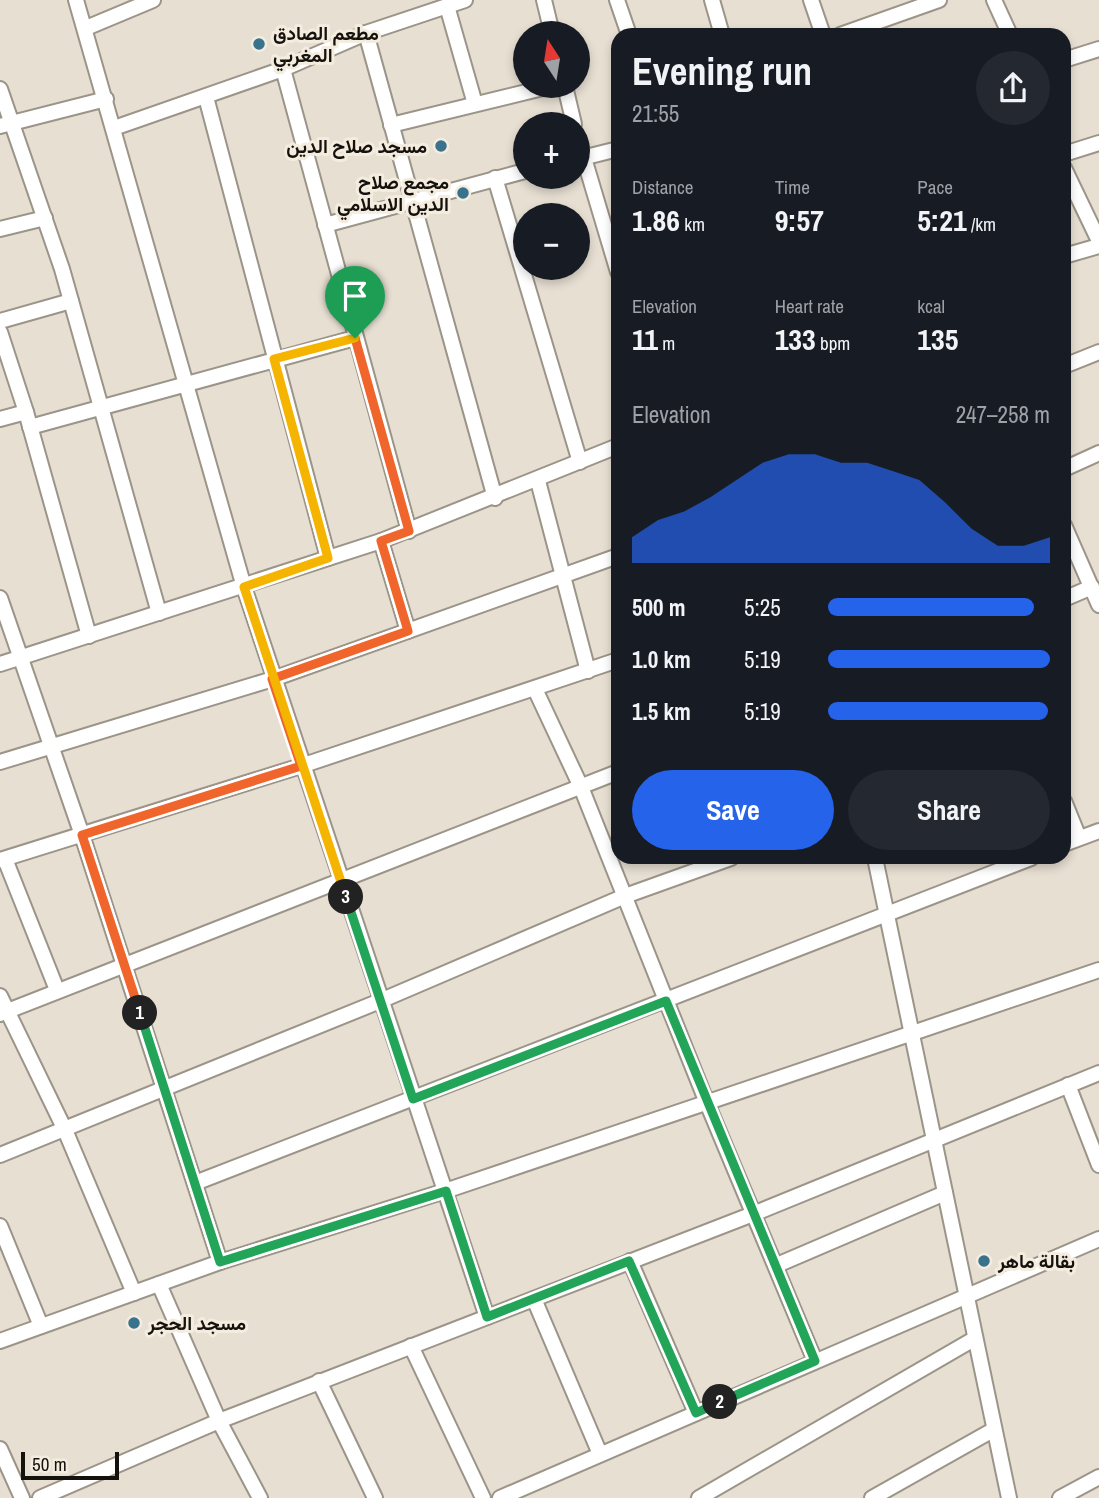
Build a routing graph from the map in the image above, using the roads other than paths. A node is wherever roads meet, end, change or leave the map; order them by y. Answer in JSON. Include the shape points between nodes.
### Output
{"nodes":[{"id":1,"x":76,"y":0,"type":"edge"},
{"id":2,"x":153,"y":0,"type":"edge"},
{"id":3,"x":416,"y":0,"type":"edge"},
{"id":4,"x":465,"y":0,"type":"edge"},
{"id":5,"x":544,"y":0,"type":"edge"},
{"id":6,"x":617,"y":0,"type":"edge"},
{"id":7,"x":712,"y":0,"type":"edge"},
{"id":8,"x":811,"y":0,"type":"edge"},
{"id":9,"x":939,"y":0,"type":"edge"},
{"id":10,"x":994,"y":0,"type":"edge"},
{"id":11,"x":447,"y":6,"type":"junction"},
{"id":12,"x":421,"y":15,"type":"junction"},
{"id":13,"x":549,"y":21,"type":"edge"},
{"id":14,"x":86,"y":28,"type":"junction"},
{"id":15,"x":627,"y":28,"type":"edge"},
{"id":16,"x":721,"y":28,"type":"edge"},
{"id":17,"x":821,"y":28,"type":"edge"},
{"id":18,"x":860,"y":28,"type":"edge"},
{"id":19,"x":1007,"y":28,"type":"edge"},
{"id":20,"x":366,"y":33,"type":"junction"},
{"id":21,"x":1099,"y":49,"type":"edge"},
{"id":22,"x":1071,"y":58,"type":"edge"},
{"id":23,"x":284,"y":69,"type":"junction"},
{"id":24,"x":0,"y":89,"type":"edge"},
{"id":25,"x":513,"y":95,"type":"edge"},
{"id":26,"x":206,"y":97,"type":"junction"},
{"id":27,"x":106,"y":99,"type":"junction"},
{"id":28,"x":475,"y":104,"type":"junction"},
{"id":29,"x":6,"y":125,"type":"edge"},
{"id":30,"x":391,"y":125,"type":"junction"},
{"id":31,"x":114,"y":128,"type":"junction"},
{"id":32,"x":1099,"y":143,"type":"edge"},
{"id":33,"x":611,"y":151,"type":"edge"},
{"id":34,"x":1071,"y":152,"type":"edge"},
{"id":35,"x":590,"y":156,"type":"edge"},
{"id":36,"x":513,"y":174,"type":"edge"},
{"id":37,"x":495,"y":178,"type":"junction"},
{"id":38,"x":1071,"y":183,"type":"edge"},
{"id":39,"x":590,"y":188,"type":"edge"},
{"id":40,"x":413,"y":199,"type":"junction"},
{"id":41,"x":45,"y":218,"type":"junction"},
{"id":42,"x":325,"y":225,"type":"junction"},
{"id":43,"x":0,"y":229,"type":"edge"},
{"id":44,"x":1099,"y":244,"type":"edge"},
{"id":45,"x":611,"y":251,"type":"edge"},
{"id":46,"x":1071,"y":254,"type":"edge"},
{"id":47,"x":71,"y":301,"type":"junction"},
{"id":48,"x":0,"y":321,"type":"edge"},
{"id":49,"x":0,"y":332,"type":"edge"},
{"id":50,"x":355,"y":338,"type":"junction"},
{"id":51,"x":1099,"y":352,"type":"edge"},
{"id":52,"x":274,"y":359,"type":"junction"},
{"id":53,"x":1071,"y":363,"type":"edge"},
{"id":54,"x":186,"y":384,"type":"junction"},
{"id":55,"x":102,"y":407,"type":"junction"},
{"id":56,"x":26,"y":412,"type":"junction"},
{"id":57,"x":0,"y":418,"type":"edge"},
{"id":58,"x":30,"y":427,"type":"junction"},
{"id":59,"x":611,"y":449,"type":"edge"},
{"id":60,"x":1099,"y":453,"type":"edge"},
{"id":61,"x":580,"y":462,"type":"junction"},
{"id":62,"x":1071,"y":466,"type":"edge"},
{"id":63,"x":538,"y":481,"type":"junction"},
{"id":64,"x":495,"y":498,"type":"junction"},
{"id":65,"x":409,"y":531,"type":"junction"},
{"id":66,"x":1071,"y":537,"type":"edge"},
{"id":67,"x":381,"y":541,"type":"junction"},
{"id":68,"x":328,"y":558,"type":"junction"},
{"id":69,"x":611,"y":558,"type":"edge"},
{"id":70,"x":561,"y":573,"type":"junction"},
{"id":71,"x":1093,"y":576,"type":"edge"},
{"id":72,"x":244,"y":587,"type":"junction"},
{"id":73,"x":1071,"y":593,"type":"edge"},
{"id":74,"x":0,"y":598,"type":"edge"},
{"id":75,"x":1099,"y":604,"type":"edge"},
{"id":76,"x":159,"y":613,"type":"junction"},
{"id":77,"x":408,"y":631,"type":"junction"},
{"id":78,"x":89,"y":636,"type":"junction"},
{"id":79,"x":21,"y":657,"type":"junction"},
{"id":80,"x":611,"y":663,"type":"edge"},
{"id":81,"x":0,"y":664,"type":"edge"},
{"id":82,"x":588,"y":671,"type":"junction"},
{"id":83,"x":272,"y":679,"type":"junction"},
{"id":84,"x":535,"y":689,"type":"junction"},
{"id":85,"x":52,"y":747,"type":"junction"},
{"id":86,"x":0,"y":762,"type":"edge"},
{"id":87,"x":301,"y":766,"type":"junction"},
{"id":88,"x":611,"y":775,"type":"edge"},
{"id":89,"x":581,"y":786,"type":"junction"},
{"id":90,"x":1071,"y":818,"type":"edge"},
{"id":91,"x":1099,"y":831,"type":"edge"},
{"id":92,"x":82,"y":835,"type":"junction"},
{"id":93,"x":1079,"y":838,"type":"junction"},
{"id":94,"x":1071,"y":841,"type":"edge"},
{"id":95,"x":3,"y":860,"type":"edge"},
{"id":96,"x":611,"y":861,"type":"edge"},
{"id":97,"x":612,"y":864,"type":"edge"},
{"id":98,"x":714,"y":864,"type":"edge"},
{"id":99,"x":876,"y":864,"type":"edge"},
{"id":100,"x":1016,"y":864,"type":"edge"},
{"id":101,"x":341,"y":881,"type":"junction"},
{"id":102,"x":625,"y":896,"type":"junction"},
{"id":103,"x":887,"y":915,"type":"junction"},
{"id":104,"x":123,"y":965,"type":"junction"},
{"id":105,"x":1099,"y":970,"type":"edge"},
{"id":106,"x":58,"y":990,"type":"junction"},
{"id":107,"x":0,"y":996,"type":"edge"},
{"id":108,"x":380,"y":1001,"type":"junction"},
{"id":109,"x":666,"y":1001,"type":"junction"},
{"id":110,"x":4,"y":1013,"type":"edge"},
{"id":111,"x":911,"y":1032,"type":"junction"},
{"id":112,"x":1099,"y":1073,"type":"edge"},
{"id":113,"x":1068,"y":1085,"type":"junction"},
{"id":114,"x":164,"y":1087,"type":"junction"},
{"id":115,"x":413,"y":1099,"type":"junction"},
{"id":116,"x":707,"y":1103,"type":"junction"},
{"id":117,"x":65,"y":1130,"type":"junction"},
{"id":118,"x":934,"y":1140,"type":"junction"},
{"id":119,"x":0,"y":1155,"type":"edge"},
{"id":120,"x":1099,"y":1165,"type":"edge"},
{"id":121,"x":195,"y":1183,"type":"junction"},
{"id":122,"x":446,"y":1191,"type":"junction"},
{"id":123,"x":945,"y":1193,"type":"junction"},
{"id":124,"x":753,"y":1214,"type":"junction"},
{"id":125,"x":0,"y":1226,"type":"edge"},
{"id":126,"x":1099,"y":1239,"type":"edge"},
{"id":127,"x":629,"y":1261,"type":"junction"},
{"id":128,"x":220,"y":1262,"type":"junction"},
{"id":129,"x":776,"y":1265,"type":"junction"},
{"id":130,"x":159,"y":1284,"type":"junction"},
{"id":131,"x":134,"y":1293,"type":"junction"},
{"id":132,"x":966,"y":1295,"type":"junction"},
{"id":133,"x":534,"y":1299,"type":"junction"},
{"id":134,"x":487,"y":1317,"type":"junction"},
{"id":135,"x":41,"y":1326,"type":"junction"},
{"id":136,"x":974,"y":1339,"type":"junction"},
{"id":137,"x":0,"y":1342,"type":"edge"},
{"id":138,"x":411,"y":1346,"type":"junction"},
{"id":139,"x":815,"y":1361,"type":"junction"},
{"id":140,"x":319,"y":1381,"type":"junction"},
{"id":141,"x":696,"y":1413,"type":"junction"},
{"id":142,"x":219,"y":1421,"type":"junction"},
{"id":143,"x":993,"y":1430,"type":"junction"},
{"id":144,"x":0,"y":1449,"type":"edge"},
{"id":145,"x":600,"y":1454,"type":"junction"},
{"id":146,"x":1099,"y":1477,"type":"edge"},
{"id":147,"x":22,"y":1498,"type":"edge"},
{"id":148,"x":40,"y":1498,"type":"edge"},
{"id":149,"x":260,"y":1498,"type":"edge"},
{"id":150,"x":375,"y":1498,"type":"edge"},
{"id":151,"x":483,"y":1498,"type":"edge"},
{"id":152,"x":500,"y":1498,"type":"edge"},
{"id":153,"x":699,"y":1498,"type":"edge"},
{"id":154,"x":872,"y":1498,"type":"edge"},
{"id":155,"x":1009,"y":1498,"type":"edge"},
{"id":156,"x":1060,"y":1498,"type":"edge"}],
"edges":[{"from":1,"to":14,"type":"street"},
{"from":2,"to":14,"type":"street"},
{"from":3,"to":12,"type":"street"},
{"from":4,"to":11,"type":"street"},
{"from":5,"to":13,"type":"street"},
{"from":6,"to":15,"type":"street"},
{"from":7,"to":16,"type":"street"},
{"from":8,"to":17,"type":"street"},
{"from":9,"to":18,"type":"street"},
{"from":10,"to":19,"type":"street"},
{"from":11,"to":12,"type":"street"},
{"from":11,"to":28,"type":"street"},
{"from":12,"to":20,"type":"street"},
{"from":14,"to":27,"type":"street"},
{"from":20,"to":23,"type":"street"},
{"from":20,"to":30,"type":"street"},
{"from":21,"to":22,"type":"street"},
{"from":23,"to":26,"type":"street"},
{"from":23,"to":42,"type":"street"},
{"from":24,"to":29,"type":"street"},
{"from":25,"to":28,"type":"street"},
{"from":26,"to":31,"type":"street"},
{"from":26,"to":52,"type":"street"},
{"from":27,"to":29,"type":"street"},
{"from":27,"to":31,"type":"street"},
{"from":28,"to":30,"type":"street"},
{"from":29,"to":41,"type":"street"},
{"from":30,"to":40,"type":"street"},
{"from":31,"to":54,"type":"street"},
{"from":32,"to":34,"type":"street"},
{"from":33,"to":35,"type":"street"},
{"from":36,"to":37,"type":"street"},
{"from":37,"to":40,"type":"street"},
{"from":37,"to":61,"type":"street"},
{"from":38,"to":44,"type":"street"},
{"from":39,"to":45,"type":"street"},
{"from":40,"to":42,"type":"street"},
{"from":40,"to":64,"type":"street"},
{"from":41,"to":43,"type":"street"},
{"from":41,"to":47,"type":"street"},
{"from":42,"to":50,"type":"street"},
{"from":44,"to":46,"type":"street"},
{"from":47,"to":48,"type":"street"},
{"from":47,"to":55,"type":"street"},
{"from":49,"to":56,"type":"street"},
{"from":50,"to":52,"type":"street"},
{"from":50,"to":65,"type":"street"},
{"from":51,"to":53,"type":"street"},
{"from":52,"to":54,"type":"street"},
{"from":52,"to":68,"type":"street"},
{"from":54,"to":55,"type":"street"},
{"from":54,"to":72,"type":"street"},
{"from":55,"to":58,"type":"street"},
{"from":55,"to":76,"type":"street"},
{"from":56,"to":57,"type":"street"},
{"from":56,"to":58,"type":"street"},
{"from":58,"to":78,"type":"street"},
{"from":59,"to":61,"type":"street"},
{"from":60,"to":62,"type":"street"},
{"from":61,"to":63,"type":"street"},
{"from":63,"to":64,"type":"street"},
{"from":63,"to":70,"type":"street"},
{"from":64,"to":65,"type":"street"},
{"from":65,"to":67,"type":"street"},
{"from":66,"to":71,"type":"street"},
{"from":67,"to":68,"type":"street"},
{"from":67,"to":77,"type":"street"},
{"from":68,"to":72,"type":"street"},
{"from":69,"to":70,"type":"street"},
{"from":70,"to":77,"type":"street"},
{"from":70,"to":82,"type":"street"},
{"from":71,"to":73,"type":"street"},
{"from":71,"to":75,"type":"street"},
{"from":72,"to":76,"type":"street"},
{"from":72,"to":83,"type":"street"},
{"from":74,"to":79,"type":"street"},
{"from":76,"to":78,"type":"street"},
{"from":77,"to":83,"type":"street"},
{"from":78,"to":79,"type":"street"},
{"from":79,"to":81,"type":"street"},
{"from":79,"to":85,"type":"street"},
{"from":80,"to":82,"type":"street"},
{"from":82,"to":84,"type":"street"},
{"from":83,"to":85,"type":"street"},
{"from":83,"to":87,"type":"street"},
{"from":84,"to":87,"type":"street"},
{"from":84,"to":89,"type":"street"},
{"from":85,"to":86,"type":"street"},
{"from":85,"to":92,"type":"street"},
{"from":87,"to":92,"type":"street"},
{"from":87,"to":101,"type":"street"},
{"from":88,"to":89,"type":"street"},
{"from":89,"to":96,"type":"street"},
{"from":89,"to":101,"type":"street"},
{"from":90,"to":93,"type":"street"},
{"from":91,"to":93,"type":"street"},
{"from":92,"to":95,"type":"street"},
{"from":92,"to":104,"type":"street"},
{"from":93,"to":94,"type":"street"},
{"from":95,"to":106,"type":"street"},
{"from":97,"to":102,"type":"street"},
{"from":98,"to":102,"type":"street"},
{"from":99,"to":103,"type":"street"},
{"from":100,"to":103,"type":"street"},
{"from":101,"to":104,"type":"street"},
{"from":101,"to":108,"type":"street"},
{"from":102,"to":108,"type":"street"},
{"from":102,"to":109,"type":"street"},
{"from":103,"to":109,"type":"street"},
{"from":103,"to":111,"type":"street"},
{"from":104,"to":106,"type":"street"},
{"from":104,"to":114,"type":"street"},
{"from":105,"to":111,"type":"street"},
{"from":106,"to":110,"type":"street"},
{"from":107,"to":110,"type":"street"},
{"from":108,"to":114,"type":"street"},
{"from":108,"to":115,"type":"street"},
{"from":109,"to":115,"type":"street"},
{"from":109,"to":116,"type":"street"},
{"from":110,"to":117,"type":"street"},
{"from":111,"to":116,"type":"street"},
{"from":111,"to":118,"type":"street"},
{"from":112,"to":113,"type":"street"},
{"from":113,"to":118,"type":"street"},
{"from":113,"to":120,"type":"street"},
{"from":114,"to":117,"type":"street"},
{"from":114,"to":121,"type":"street"},
{"from":115,"to":121,"type":"street"},
{"from":115,"to":122,"type":"street"},
{"from":116,"to":122,"type":"street"},
{"from":116,"to":124,"type":"street"},
{"from":117,"to":119,"type":"street"},
{"from":117,"to":131,"type":"street"},
{"from":118,"to":123,"type":"street"},
{"from":118,"to":124,"type":"street"},
{"from":121,"to":128,"type":"street"},
{"from":122,"to":128,"type":"street"},
{"from":122,"to":134,"type":"street"},
{"from":123,"to":129,"type":"street"},
{"from":123,"to":132,"type":"street"},
{"from":124,"to":127,"type":"street"},
{"from":124,"to":129,"type":"street"},
{"from":125,"to":135,"type":"street"},
{"from":126,"to":132,"type":"street"},
{"from":127,"to":133,"type":"street"},
{"from":127,"to":141,"type":"street"},
{"from":128,"to":130,"type":"street"},
{"from":129,"to":139,"type":"street"},
{"from":130,"to":131,"type":"street"},
{"from":130,"to":142,"type":"street"},
{"from":131,"to":135,"type":"street"},
{"from":132,"to":136,"type":"street"},
{"from":132,"to":139,"type":"street"},
{"from":133,"to":134,"type":"street"},
{"from":133,"to":145,"type":"street"},
{"from":134,"to":138,"type":"street"},
{"from":135,"to":137,"type":"street"},
{"from":136,"to":143,"type":"street"},
{"from":136,"to":153,"type":"street"},
{"from":138,"to":140,"type":"street"},
{"from":138,"to":151,"type":"street"},
{"from":139,"to":141,"type":"street"},
{"from":140,"to":142,"type":"street"},
{"from":140,"to":150,"type":"street"},
{"from":141,"to":145,"type":"street"},
{"from":142,"to":148,"type":"street"},
{"from":142,"to":149,"type":"street"},
{"from":143,"to":154,"type":"street"},
{"from":143,"to":155,"type":"street"},
{"from":144,"to":147,"type":"street"},
{"from":145,"to":152,"type":"street"},
{"from":146,"to":156,"type":"street"}]}
